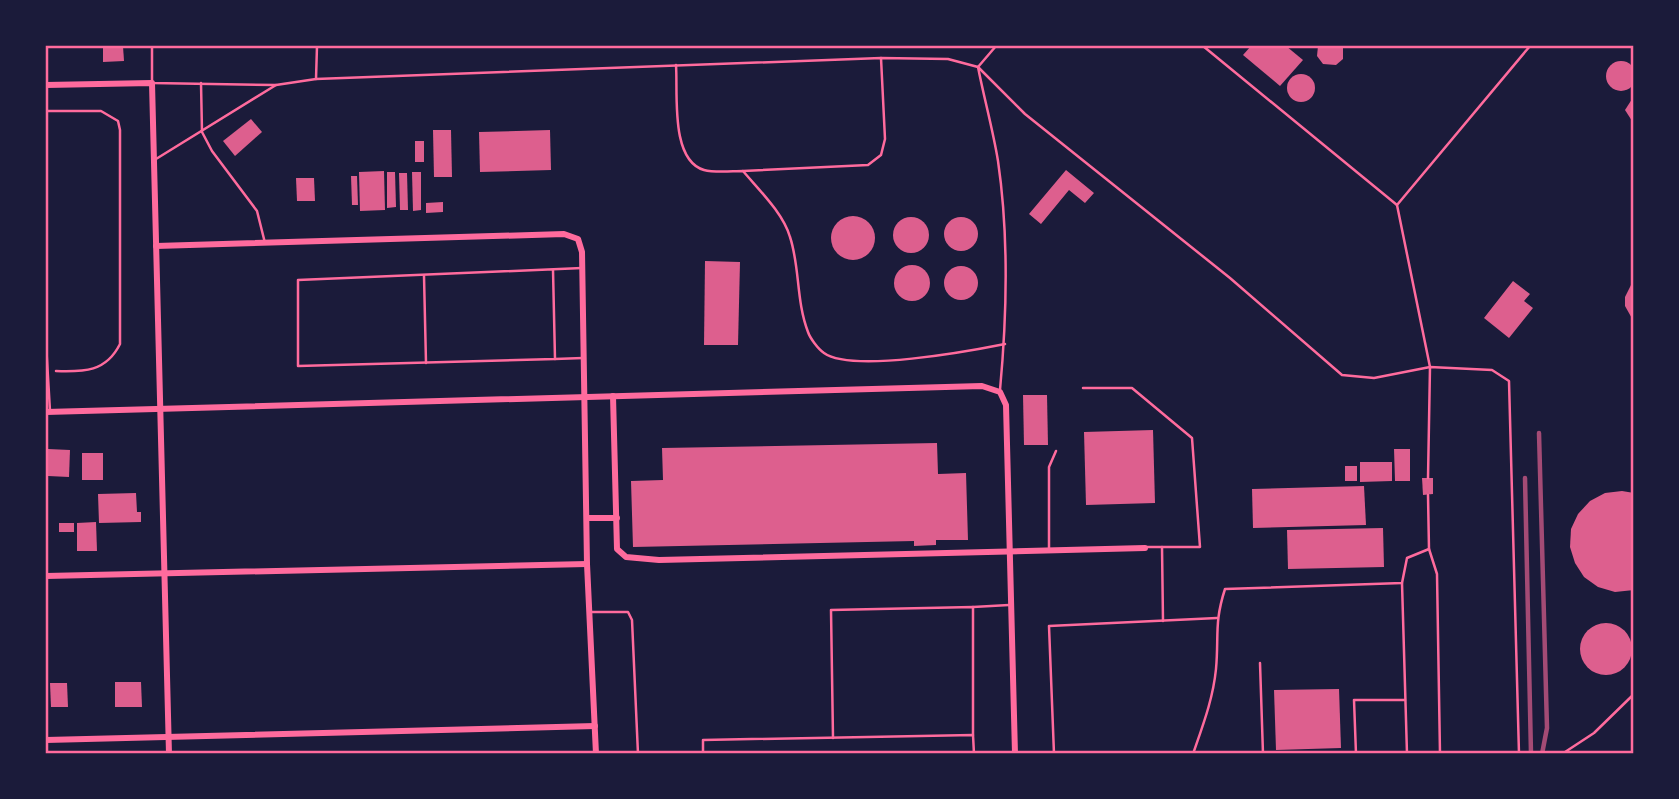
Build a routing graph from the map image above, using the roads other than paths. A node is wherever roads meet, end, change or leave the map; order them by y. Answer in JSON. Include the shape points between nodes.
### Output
{"nodes":[{"id":1,"x":152,"y":46,"type":"edge"},
{"id":2,"x":317,"y":46,"type":"edge"},
{"id":3,"x":996,"y":46,"type":"edge"},
{"id":4,"x":1203,"y":46,"type":"edge"},
{"id":5,"x":1527,"y":47,"type":"edge"},
{"id":6,"x":881,"y":58,"type":"junction"},
{"id":7,"x":676,"y":65,"type":"junction"},
{"id":8,"x":978,"y":67,"type":"junction"},
{"id":9,"x":316,"y":79,"type":"junction"},
{"id":10,"x":152,"y":83,"type":"junction"},
{"id":11,"x":201,"y":83,"type":"junction"},
{"id":12,"x":46,"y":85,"type":"edge"},
{"id":13,"x":276,"y":85,"type":"junction"},
{"id":14,"x":202,"y":132,"type":"junction"},
{"id":15,"x":153,"y":161,"type":"junction"},
{"id":16,"x":743,"y":171,"type":"junction"},
{"id":17,"x":1397,"y":205,"type":"junction"},
{"id":18,"x":265,"y":243,"type":"junction"},
{"id":19,"x":156,"y":246,"type":"junction"},
{"id":20,"x":582,"y":268,"type":"junction"},
{"id":21,"x":553,"y":270,"type":"junction"},
{"id":22,"x":424,"y":276,"type":"junction"},
{"id":23,"x":46,"y":343,"type":"edge"},
{"id":24,"x":1004,"y":344,"type":"junction"},
{"id":25,"x":584,"y":358,"type":"junction"},
{"id":26,"x":555,"y":359,"type":"junction"},
{"id":27,"x":426,"y":363,"type":"junction"},
{"id":28,"x":1430,"y":367,"type":"junction"},
{"id":29,"x":1083,"y":388,"type":"dead end"},
{"id":30,"x":1000,"y":392,"type":"junction"},
{"id":31,"x":613,"y":396,"type":"junction"},
{"id":32,"x":586,"y":397,"type":"junction"},
{"id":33,"x":159,"y":410,"type":"junction"},
{"id":34,"x":48,"y":412,"type":"edge"},
{"id":35,"x":1056,"y":452,"type":"dead end"},
{"id":36,"x":1428,"y":478,"type":"dead end"},
{"id":37,"x":1428,"y":495,"type":"dead end"},
{"id":38,"x":588,"y":518,"type":"junction"},
{"id":39,"x":617,"y":518,"type":"junction"},
{"id":40,"x":1162,"y":547,"type":"junction"},
{"id":41,"x":1145,"y":548,"type":"joint"},
{"id":42,"x":1429,"y":549,"type":"junction"},
{"id":43,"x":1049,"y":550,"type":"junction"},
{"id":44,"x":1009,"y":551,"type":"junction"},
{"id":45,"x":587,"y":564,"type":"junction"},
{"id":46,"x":165,"y":573,"type":"junction"},
{"id":47,"x":46,"y":576,"type":"edge"},
{"id":48,"x":1402,"y":583,"type":"junction"},
{"id":49,"x":1010,"y":605,"type":"junction"},
{"id":50,"x":973,"y":607,"type":"junction"},
{"id":51,"x":589,"y":612,"type":"junction"},
{"id":52,"x":1217,"y":618,"type":"junction"},
{"id":53,"x":1163,"y":621,"type":"junction"},
{"id":54,"x":1261,"y":663,"type":"dead end"},
{"id":55,"x":1633,"y":694,"type":"edge"},
{"id":56,"x":1405,"y":700,"type":"junction"},
{"id":57,"x":595,"y":726,"type":"junction"},
{"id":58,"x":973,"y":736,"type":"junction"},
{"id":59,"x":169,"y":737,"type":"junction"},
{"id":60,"x":833,"y":738,"type":"junction"},
{"id":61,"x":46,"y":740,"type":"edge"},
{"id":62,"x":1252,"y":753,"type":"edge"},
{"id":63,"x":169,"y":754,"type":"edge"},
{"id":64,"x":596,"y":754,"type":"edge"},
{"id":65,"x":638,"y":754,"type":"edge"},
{"id":66,"x":703,"y":754,"type":"edge"},
{"id":67,"x":974,"y":754,"type":"edge"},
{"id":68,"x":1015,"y":754,"type":"edge"},
{"id":69,"x":1054,"y":754,"type":"edge"},
{"id":70,"x":1193,"y":754,"type":"edge"},
{"id":71,"x":1205,"y":754,"type":"edge"},
{"id":72,"x":1262,"y":754,"type":"edge"},
{"id":73,"x":1356,"y":754,"type":"edge"},
{"id":74,"x":1407,"y":754,"type":"edge"},
{"id":75,"x":1440,"y":754,"type":"edge"},
{"id":76,"x":1519,"y":754,"type":"edge"},
{"id":77,"x":1562,"y":754,"type":"edge"}],
"edges":[{"from":1,"to":10,"type":"lane"},
{"from":2,"to":9,"type":"lane"},
{"from":3,"to":8,"type":"lane"},
{"from":4,"to":17,"type":"lane"},
{"from":5,"to":17,"type":"lane"},
{"from":6,"to":7,"type":"lane"},
{"from":6,"to":8,"type":"lane","via":[[948,59]]},
{"from":6,"to":16,"type":"lane","via":[[885,139],[881,155],[867,165]]},
{"from":7,"to":9,"type":"lane"},
{"from":7,"to":16,"type":"lane","via":[[680,140],[688,160],[704,170]]},
{"from":8,"to":24,"type":"lane","via":[[998,162],[1005,253]]},
{"from":8,"to":28,"type":"lane","via":[[1025,114],[1230,278],[1342,375],[1374,378]]},
{"from":9,"to":13,"type":"lane"},
{"from":10,"to":11,"type":"lane"},
{"from":10,"to":12,"type":"street"},
{"from":10,"to":15,"type":"street"},
{"from":11,"to":13,"type":"lane"},
{"from":11,"to":14,"type":"lane"},
{"from":13,"to":14,"type":"lane"},
{"from":14,"to":15,"type":"lane"},
{"from":14,"to":18,"type":"lane","via":[[257,211]]},
{"from":15,"to":19,"type":"street"},
{"from":16,"to":24,"type":"lane","via":[[790,235],[808,335],[824,354],[852,361],[948,356]]},
{"from":17,"to":28,"type":"lane"},
{"from":18,"to":19,"type":"street"},
{"from":18,"to":20,"type":"street","via":[[564,234],[579,239]]},
{"from":19,"to":33,"type":"street"},
{"from":20,"to":21,"type":"lane"},
{"from":20,"to":25,"type":"street"},
{"from":21,"to":22,"type":"lane"},
{"from":21,"to":26,"type":"lane"},
{"from":22,"to":27,"type":"lane"},
{"from":22,"to":27,"type":"lane","via":[[298,279],[298,366]]},
{"from":23,"to":34,"type":"lane"},
{"from":24,"to":30,"type":"lane"},
{"from":25,"to":26,"type":"lane"},
{"from":25,"to":32,"type":"street"},
{"from":26,"to":27,"type":"lane"},
{"from":28,"to":36,"type":"lane"},
{"from":28,"to":76,"type":"lane","via":[[1492,370],[1509,381]]},
{"from":29,"to":40,"type":"lane","via":[[1132,388],[1192,438],[1200,547]]},
{"from":30,"to":31,"type":"street","via":[[982,386]]},
{"from":30,"to":44,"type":"street","via":[[1006,405]]},
{"from":31,"to":32,"type":"street"},
{"from":31,"to":39,"type":"street"},
{"from":32,"to":33,"type":"street"},
{"from":32,"to":38,"type":"street"},
{"from":33,"to":34,"type":"street"},
{"from":33,"to":46,"type":"street"},
{"from":35,"to":43,"type":"lane","via":[[1049,467]]},
{"from":37,"to":42,"type":"lane"},
{"from":38,"to":39,"type":"street"},
{"from":38,"to":45,"type":"street"},
{"from":39,"to":44,"type":"street","via":[[617,549],[626,557],[660,560]]},
{"from":40,"to":41,"type":"lane"},
{"from":40,"to":53,"type":"lane"},
{"from":41,"to":43,"type":"street"},
{"from":42,"to":48,"type":"lane","via":[[1407,558]]},
{"from":42,"to":75,"type":"lane","via":[[1437,574]]},
{"from":43,"to":44,"type":"street"},
{"from":44,"to":49,"type":"street"},
{"from":45,"to":46,"type":"street"},
{"from":45,"to":51,"type":"street"},
{"from":46,"to":47,"type":"street"},
{"from":46,"to":59,"type":"street"},
{"from":48,"to":52,"type":"lane","via":[[1225,589]]},
{"from":48,"to":56,"type":"lane"},
{"from":49,"to":50,"type":"lane"},
{"from":49,"to":68,"type":"street"},
{"from":50,"to":58,"type":"lane"},
{"from":50,"to":60,"type":"lane","via":[[831,610]]},
{"from":51,"to":57,"type":"street"},
{"from":51,"to":65,"type":"lane","via":[[621,610],[632,620]]},
{"from":52,"to":53,"type":"lane"},
{"from":52,"to":70,"type":"lane","via":[[1211,705]]},
{"from":53,"to":69,"type":"lane","via":[[1049,626]]},
{"from":54,"to":72,"type":"lane"},
{"from":55,"to":77,"type":"lane","via":[[1594,733]]},
{"from":56,"to":73,"type":"lane","via":[[1354,700]]},
{"from":56,"to":74,"type":"lane"},
{"from":57,"to":59,"type":"street"},
{"from":57,"to":64,"type":"street"},
{"from":58,"to":60,"type":"lane"},
{"from":58,"to":67,"type":"lane"},
{"from":59,"to":61,"type":"street"},
{"from":59,"to":63,"type":"street"},
{"from":60,"to":66,"type":"lane","via":[[703,740]]},
{"from":62,"to":71,"type":"lane"}]}
